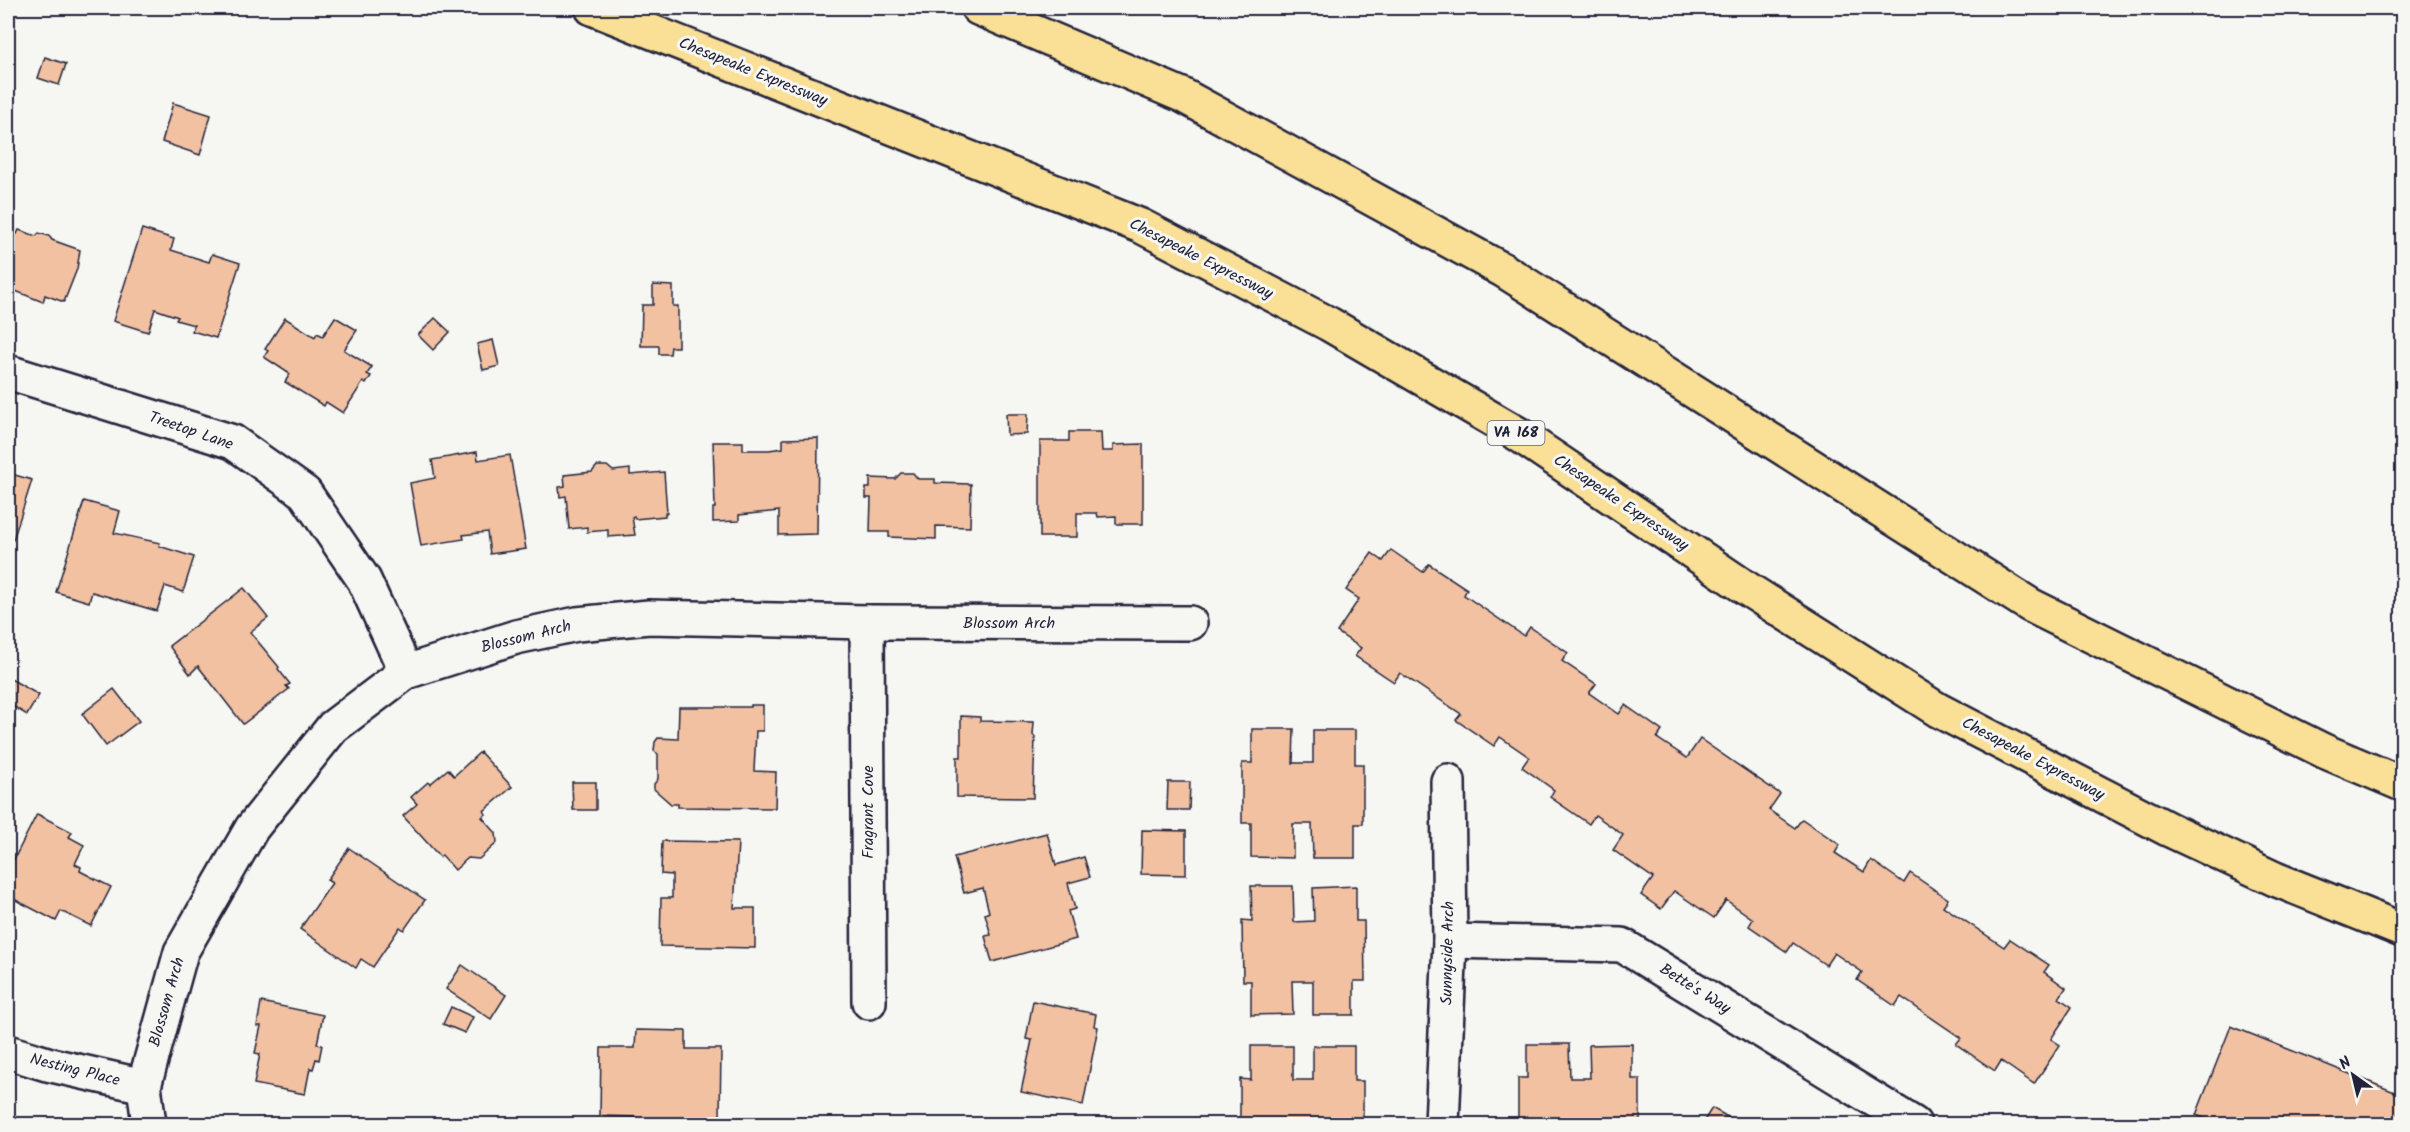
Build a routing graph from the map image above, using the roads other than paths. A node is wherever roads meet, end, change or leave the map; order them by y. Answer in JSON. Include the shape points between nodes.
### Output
{"nodes":[{"id":1,"x":592,"y":8,"type":"edge"},
{"id":2,"x":978,"y":8,"type":"edge"},
{"id":3,"x":8,"y":372,"type":"edge"},
{"id":4,"x":867,"y":622,"type":"junction"},
{"id":5,"x":1190,"y":623,"type":"dead end"},
{"id":6,"x":406,"y":672,"type":"junction"},
{"id":7,"x":1448,"y":781,"type":"dead end"},
{"id":8,"x":2403,"y":784,"type":"edge"},
{"id":9,"x":2403,"y":930,"type":"edge"},
{"id":10,"x":1450,"y":941,"type":"junction"},
{"id":11,"x":869,"y":1002,"type":"dead end"},
{"id":12,"x":8,"y":1052,"type":"edge"},
{"id":13,"x":144,"y":1086,"type":"junction"},
{"id":14,"x":149,"y":1125,"type":"edge"},
{"id":15,"x":1442,"y":1125,"type":"edge"},
{"id":16,"x":1914,"y":1125,"type":"edge"}],
"edges":[{"from":1,"to":9,"type":"highway","name":"Chesapeake Expressway","number":"VA 168","via":[[1141,226],[1329,324],[1518,434],[1752,592],[1938,710],[2168,829],[2275,879]]},
{"from":2,"to":8,"type":"highway","via":[[1193,100],[1503,270],[2030,605],[2324,751]]},
{"from":3,"to":6,"type":"street","name":"Treetop Lane","via":[[233,442],[305,493],[364,580]]},
{"from":4,"to":5,"type":"street","name":"Blossom Arch"},
{"from":4,"to":6,"type":"street","name":"Blossom Arch","via":[[649,617],[577,624],[516,636]]},
{"from":4,"to":11,"type":"street","name":"Fragrant Cove"},
{"from":6,"to":13,"type":"street","name":"Blossom Arch","via":[[333,727],[252,828],[181,951]]},
{"from":7,"to":10,"type":"street","name":"Sunnyside Arch"},
{"from":10,"to":15,"type":"street","name":"Sunnyside Arch"},
{"from":10,"to":16,"type":"street","name":"Bette's Way","via":[[1622,945]]},
{"from":12,"to":13,"type":"street","name":"Nesting Place"},
{"from":13,"to":14,"type":"street","name":"Blossom Arch"}]}
